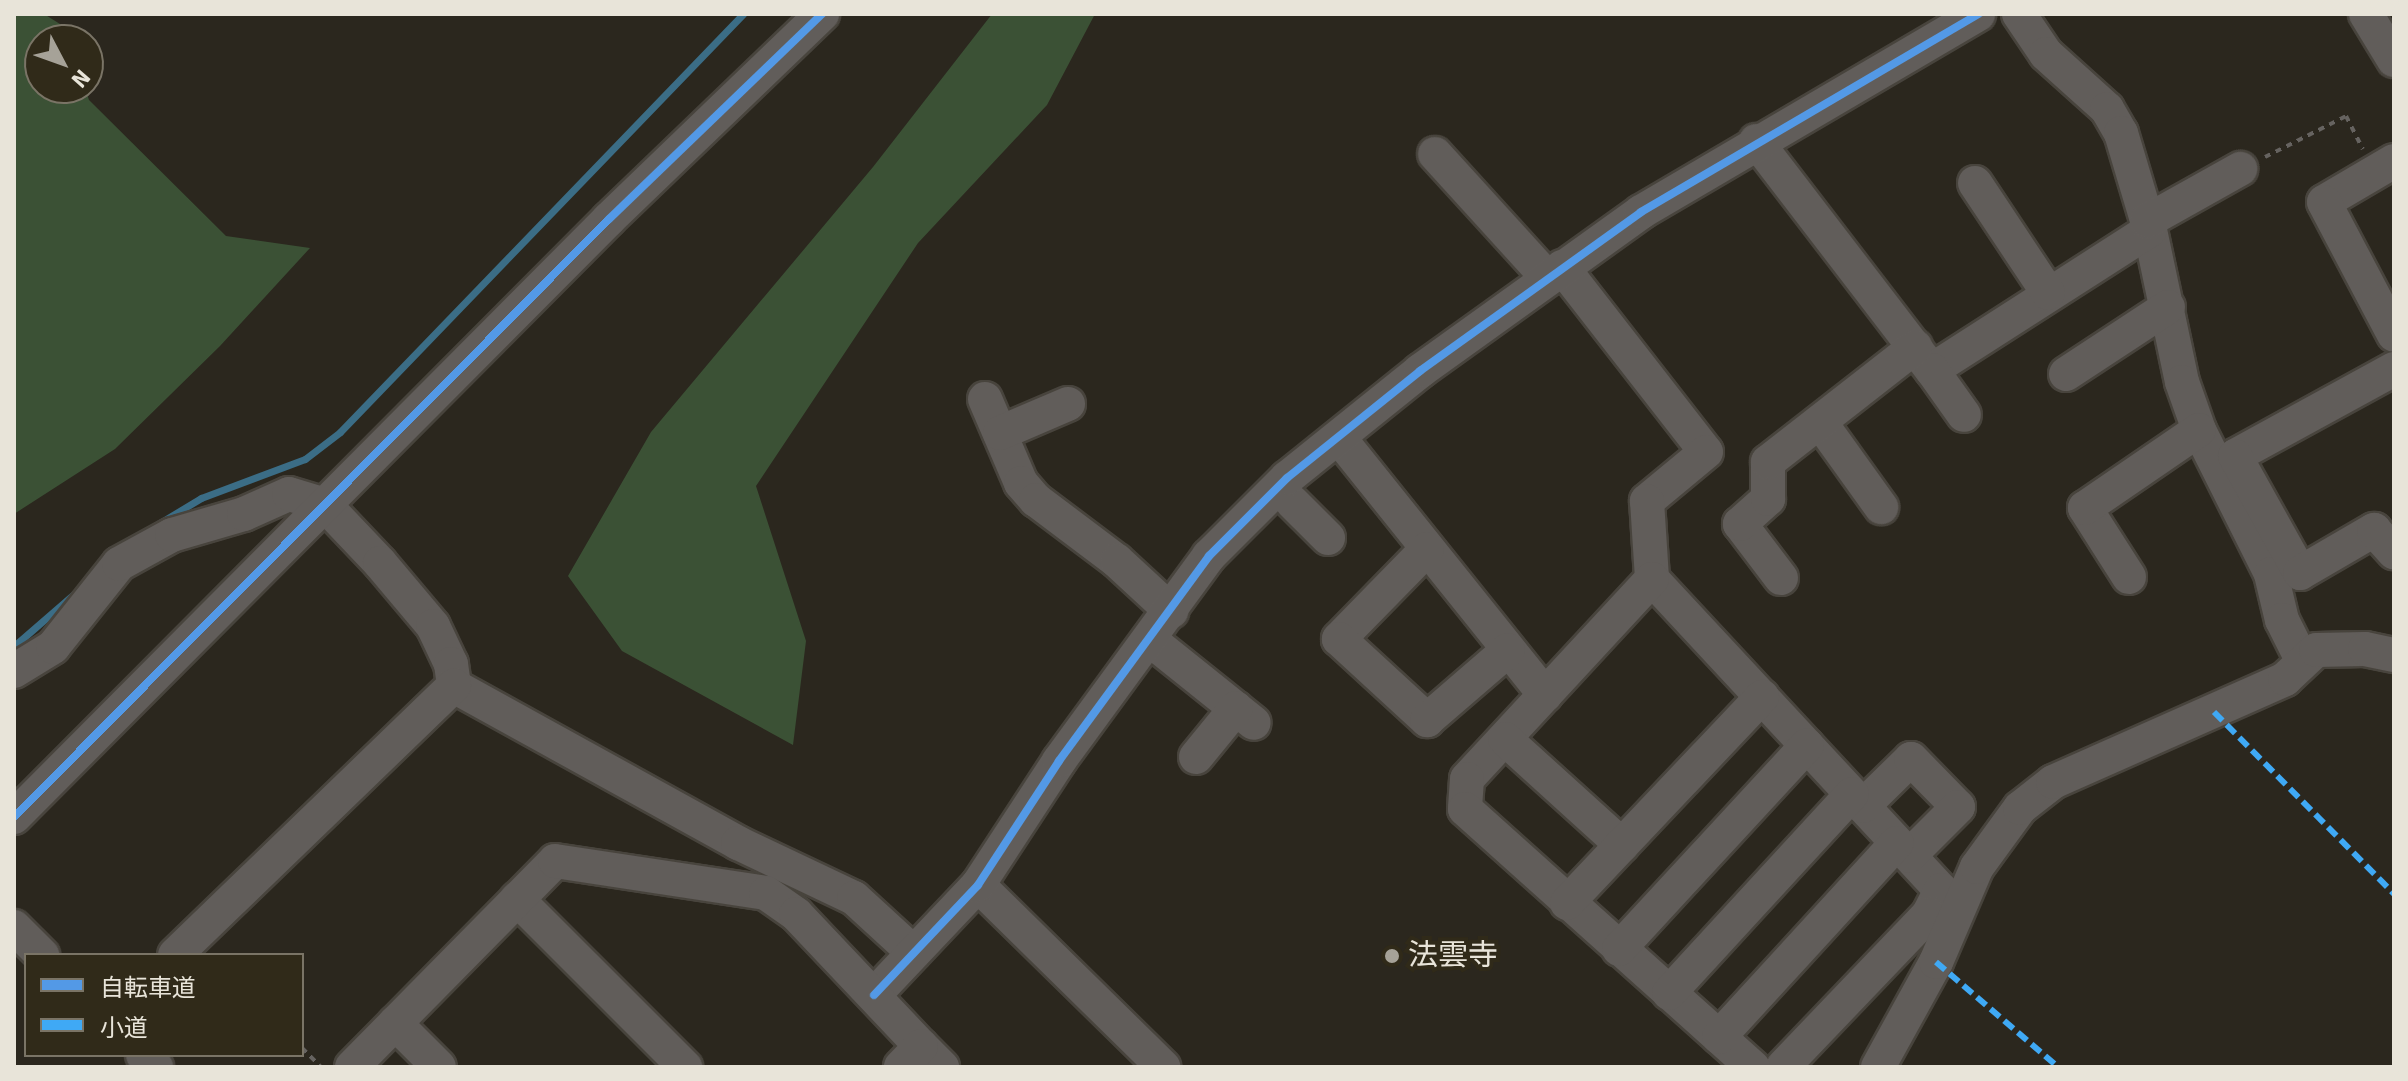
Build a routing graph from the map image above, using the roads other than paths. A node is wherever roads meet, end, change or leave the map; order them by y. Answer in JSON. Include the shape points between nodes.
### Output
{"nodes":[{"id":1,"x":822,"y":14,"type":"edge"},
{"id":2,"x":1978,"y":14,"type":"edge"},
{"id":3,"x":2019,"y":14,"type":"edge"},
{"id":4,"x":2366,"y":14,"type":"edge"},
{"id":5,"x":2391,"y":49,"type":"edge"},
{"id":6,"x":1756,"y":141,"type":"junction"},
{"id":7,"x":1435,"y":154,"type":"dead end"},
{"id":8,"x":2385,"y":166,"type":"edge"},
{"id":9,"x":2240,"y":169,"type":"road end"},
{"id":10,"x":1975,"y":183,"type":"dead end"},
{"id":11,"x":2148,"y":226,"type":"junction"},
{"id":12,"x":1555,"y":273,"type":"junction"},
{"id":13,"x":2048,"y":293,"type":"junction"},
{"id":14,"x":2168,"y":307,"type":"junction"},
{"id":15,"x":2394,"y":335,"type":"edge"},
{"id":16,"x":1923,"y":358,"type":"junction"},
{"id":17,"x":2394,"y":369,"type":"edge"},
{"id":18,"x":2066,"y":374,"type":"dead end"},
{"id":19,"x":985,"y":399,"type":"dead end"},
{"id":20,"x":1068,"y":404,"type":"dead end"},
{"id":21,"x":1964,"y":415,"type":"dead end"},
{"id":22,"x":1820,"y":422,"type":"junction"},
{"id":23,"x":2199,"y":430,"type":"junction"},
{"id":24,"x":1000,"y":433,"type":"junction"},
{"id":25,"x":1343,"y":444,"type":"junction"},
{"id":26,"x":1292,"y":502,"type":"junction"},
{"id":27,"x":325,"y":505,"type":"junction"},
{"id":28,"x":1881,"y":507,"type":"dead end"},
{"id":29,"x":1256,"y":537,"type":"dead end"},
{"id":30,"x":1328,"y":538,"type":"dead end"},
{"id":31,"x":1427,"y":549,"type":"junction"},
{"id":32,"x":2394,"y":552,"type":"edge"},
{"id":33,"x":2129,"y":577,"type":"dead end"},
{"id":34,"x":1781,"y":578,"type":"dead end"},
{"id":35,"x":1652,"y":579,"type":"junction"},
{"id":36,"x":1171,"y":611,"type":"junction"},
{"id":37,"x":1149,"y":639,"type":"junction"},
{"id":38,"x":1508,"y":650,"type":"junction"},
{"id":39,"x":2394,"y":655,"type":"edge"},
{"id":40,"x":2302,"y":660,"type":"junction"},
{"id":41,"x":14,"y":671,"type":"edge"},
{"id":42,"x":454,"y":686,"type":"junction"},
{"id":43,"x":1545,"y":695,"type":"junction"},
{"id":44,"x":1762,"y":697,"type":"junction"},
{"id":45,"x":1505,"y":739,"type":"junction"},
{"id":46,"x":1807,"y":745,"type":"junction"},
{"id":47,"x":1196,"y":757,"type":"dead end"},
{"id":48,"x":1858,"y":800,"type":"junction"},
{"id":49,"x":14,"y":817,"type":"edge"},
{"id":50,"x":1622,"y":845,"type":"junction"},
{"id":51,"x":1903,"y":850,"type":"junction"},
{"id":52,"x":978,"y":885,"type":"junction"},
{"id":53,"x":517,"y":899,"type":"junction"},
{"id":54,"x":1567,"y":903,"type":"junction"},
{"id":55,"x":14,"y":927,"type":"edge"},
{"id":56,"x":1619,"y":949,"type":"junction"},
{"id":57,"x":40,"y":953,"type":"edge"},
{"id":58,"x":177,"y":953,"type":"edge"},
{"id":59,"x":914,"y":953,"type":"junction"},
{"id":60,"x":1669,"y":993,"type":"junction"},
{"id":61,"x":874,"y":995,"type":"junction"},
{"id":62,"x":395,"y":1023,"type":"junction"},
{"id":63,"x":1719,"y":1037,"type":"junction"},
{"id":64,"x":922,"y":1060,"type":"edge"},
{"id":65,"x":352,"y":1067,"type":"edge"},
{"id":66,"x":439,"y":1067,"type":"edge"},
{"id":67,"x":685,"y":1067,"type":"edge"},
{"id":68,"x":1163,"y":1067,"type":"edge"},
{"id":69,"x":1753,"y":1067,"type":"edge"},
{"id":70,"x":1783,"y":1067,"type":"edge"},
{"id":71,"x":1878,"y":1067,"type":"edge"}],
"edges":[{"from":1,"to":27,"type":"street"},
{"from":2,"to":6,"type":"street"},
{"from":3,"to":11,"type":"street","via":[[2046,54],[2107,109],[2121,133]]},
{"from":4,"to":5,"type":"street"},
{"from":6,"to":12,"type":"street"},
{"from":6,"to":16,"type":"street"},
{"from":7,"to":12,"type":"street"},
{"from":8,"to":15,"type":"street","via":[[2324,202]]},
{"from":9,"to":11,"type":"street"},
{"from":10,"to":13,"type":"street"},
{"from":11,"to":13,"type":"street"},
{"from":11,"to":14,"type":"street"},
{"from":12,"to":25,"type":"street","via":[[1420,371]]},
{"from":12,"to":35,"type":"street","via":[[1706,452],[1647,501]]},
{"from":13,"to":16,"type":"street"},
{"from":14,"to":18,"type":"street"},
{"from":14,"to":23,"type":"street","via":[[2182,382]]},
{"from":16,"to":21,"type":"street"},
{"from":16,"to":22,"type":"street"},
{"from":17,"to":32,"type":"street","via":[[2235,456],[2300,573],[2374,530]]},
{"from":19,"to":24,"type":"street"},
{"from":20,"to":24,"type":"street"},
{"from":22,"to":28,"type":"street"},
{"from":22,"to":34,"type":"street","via":[[1768,462],[1768,499],[1740,524]]},
{"from":23,"to":33,"type":"street","via":[[2085,508]]},
{"from":23,"to":40,"type":"street","via":[[2271,574],[2282,620]]},
{"from":24,"to":36,"type":"street","via":[[1021,483],[1036,500],[1117,561]]},
{"from":25,"to":26,"type":"street"},
{"from":25,"to":31,"type":"street"},
{"from":25,"to":36,"type":"street","via":[[1287,478],[1209,556]]},
{"from":26,"to":29,"type":"street"},
{"from":26,"to":30,"type":"street"},
{"from":27,"to":41,"type":"street","via":[[289,494],[172,535],[119,564],[53,647]]},
{"from":27,"to":42,"type":"street","via":[[433,626],[451,664]]},
{"from":27,"to":49,"type":"street"},
{"from":31,"to":38,"type":"street"},
{"from":31,"to":38,"type":"street","via":[[1339,639],[1427,720]]},
{"from":35,"to":43,"type":"street"},
{"from":35,"to":44,"type":"street"},
{"from":36,"to":37,"type":"street"},
{"from":37,"to":47,"type":"street","via":[[1245,716]]},
{"from":37,"to":52,"type":"street","via":[[1059,761]]},
{"from":38,"to":43,"type":"street"},
{"from":39,"to":40,"type":"street","via":[[2365,649],[2316,650]]},
{"from":40,"to":71,"type":"street","via":[[2285,679],[2082,767],[2020,808],[1977,867],[1936,962]]},
{"from":42,"to":58,"type":"street"},
{"from":42,"to":59,"type":"street","via":[[738,843],[854,898]]},
{"from":43,"to":45,"type":"street"},
{"from":44,"to":46,"type":"street"},
{"from":44,"to":50,"type":"street"},
{"from":45,"to":50,"type":"street"},
{"from":45,"to":54,"type":"street","via":[[1467,779],[1465,809]]},
{"from":46,"to":48,"type":"street"},
{"from":46,"to":56,"type":"street"},
{"from":48,"to":51,"type":"street"},
{"from":48,"to":51,"type":"street","via":[[1911,759],[1958,807]]},
{"from":48,"to":60,"type":"street"},
{"from":50,"to":54,"type":"street"},
{"from":51,"to":63,"type":"street"},
{"from":51,"to":70,"type":"street","via":[[1941,890],[1929,914]]},
{"from":52,"to":59,"type":"street"},
{"from":52,"to":68,"type":"street"},
{"from":53,"to":61,"type":"street","via":[[555,861],[766,893],[796,914]]},
{"from":53,"to":62,"type":"street"},
{"from":53,"to":67,"type":"street"},
{"from":54,"to":56,"type":"street"},
{"from":55,"to":57,"type":"street"},
{"from":56,"to":60,"type":"street"},
{"from":59,"to":61,"type":"street"},
{"from":60,"to":63,"type":"street"},
{"from":61,"to":64,"type":"street"},
{"from":62,"to":65,"type":"street"},
{"from":62,"to":66,"type":"street"},
{"from":63,"to":69,"type":"street"}]}
